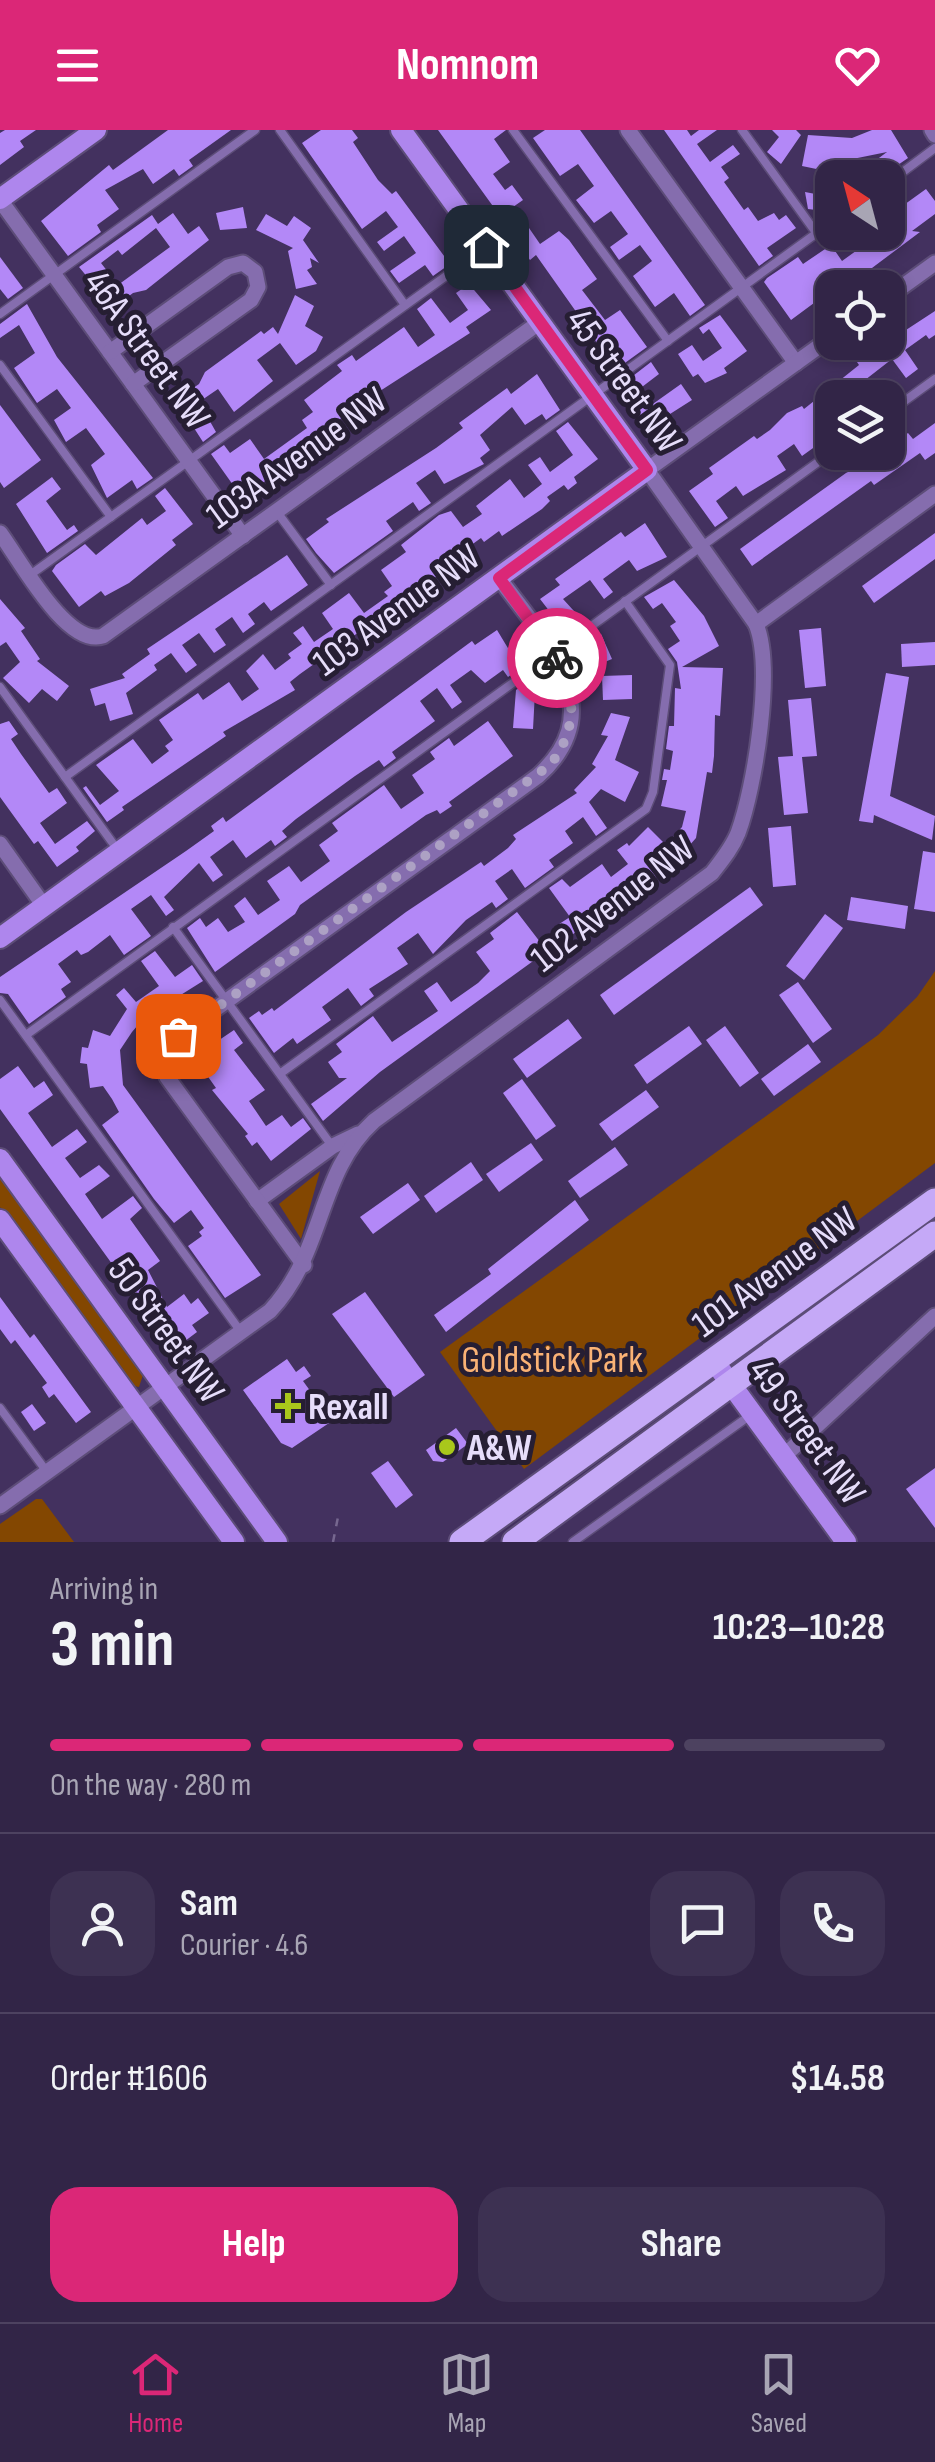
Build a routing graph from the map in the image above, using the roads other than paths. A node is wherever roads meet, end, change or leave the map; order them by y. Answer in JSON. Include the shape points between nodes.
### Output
{"nodes":[{"id":1,"x":96,"y":130,"type":"edge"},
{"id":2,"x":255,"y":130,"type":"edge"},
{"id":3,"x":280,"y":130,"type":"edge"},
{"id":4,"x":402,"y":130,"type":"edge"},
{"id":5,"x":513,"y":130,"type":"edge"},
{"id":6,"x":628,"y":130,"type":"edge"},
{"id":7,"x":742,"y":130,"type":"edge"},
{"id":8,"x":935,"y":148,"type":"edge"},
{"id":9,"x":905,"y":170,"type":"edge"},
{"id":10,"x":0,"y":199,"type":"edge"},
{"id":11,"x":815,"y":231,"type":"edge"},
{"id":12,"x":815,"y":235,"type":"edge"},
{"id":13,"x":486,"y":247,"type":"junction"},
{"id":14,"x":935,"y":263,"type":"edge"},
{"id":15,"x":54,"y":274,"type":"junction"},
{"id":16,"x":905,"y":285,"type":"edge"},
{"id":17,"x":742,"y":288,"type":"junction"},
{"id":18,"x":405,"y":305,"type":"junction"},
{"id":19,"x":0,"y":314,"type":"edge"},
{"id":20,"x":540,"y":322,"type":"junction"},
{"id":21,"x":668,"y":341,"type":"junction"},
{"id":22,"x":815,"y":349,"type":"edge"},
{"id":23,"x":110,"y":352,"type":"junction"},
{"id":24,"x":796,"y":363,"type":"junction"},
{"id":25,"x":0,"y":365,"type":"edge"},
{"id":26,"x":935,"y":379,"type":"edge"},
{"id":27,"x":134,"y":384,"type":"junction"},
{"id":28,"x":593,"y":395,"type":"junction"},
{"id":29,"x":905,"y":400,"type":"edge"},
{"id":30,"x":189,"y":461,"type":"junction"},
{"id":31,"x":815,"y":464,"type":"edge"},
{"id":32,"x":647,"y":470,"type":"junction"},
{"id":33,"x":935,"y":494,"type":"edge"},
{"id":34,"x":277,"y":512,"type":"junction"},
{"id":35,"x":111,"y":517,"type":"junction"},
{"id":36,"x":0,"y":533,"type":"edge"},
{"id":37,"x":243,"y":536,"type":"junction"},
{"id":38,"x":702,"y":546,"type":"junction"},
{"id":39,"x":30,"y":575,"type":"junction"},
{"id":40,"x":499,"y":578,"type":"junction"},
{"id":41,"x":330,"y":585,"type":"junction"},
{"id":42,"x":626,"y":601,"type":"junction"},
{"id":43,"x":756,"y":624,"type":"junction"},
{"id":44,"x":553,"y":652,"type":"junction"},
{"id":45,"x":0,"y":687,"type":"edge"},
{"id":46,"x":65,"y":777,"type":"junction"},
{"id":47,"x":0,"y":844,"type":"edge"},
{"id":48,"x":119,"y":852,"type":"junction"},
{"id":49,"x":44,"y":906,"type":"junction"},
{"id":50,"x":173,"y":927,"type":"junction"},
{"id":51,"x":0,"y":938,"type":"edge"},
{"id":52,"x":0,"y":1000,"type":"edge"},
{"id":53,"x":226,"y":1000,"type":"junction"},
{"id":54,"x":26,"y":1035,"type":"junction"},
{"id":55,"x":281,"y":1074,"type":"junction"},
{"id":56,"x":361,"y":1132,"type":"junction"},
{"id":57,"x":333,"y":1146,"type":"junction"},
{"id":58,"x":0,"y":1159,"type":"edge"},
{"id":59,"x":258,"y":1201,"type":"junction"},
{"id":60,"x":935,"y":1201,"type":"edge"},
{"id":61,"x":0,"y":1220,"type":"edge"},
{"id":62,"x":935,"y":1234,"type":"edge"},
{"id":63,"x":304,"y":1265,"type":"junction"},
{"id":64,"x":935,"y":1316,"type":"edge"},
{"id":65,"x":242,"y":1334,"type":"junction"},
{"id":66,"x":714,"y":1361,"type":"junction"},
{"id":67,"x":731,"y":1384,"type":"junction"},
{"id":68,"x":165,"y":1388,"type":"junction"},
{"id":69,"x":137,"y":1407,"type":"junction"},
{"id":70,"x":0,"y":1408,"type":"edge"},
{"id":71,"x":753,"y":1413,"type":"junction"},
{"id":72,"x":784,"y":1456,"type":"junction"},
{"id":73,"x":47,"y":1472,"type":"junction"},
{"id":74,"x":0,"y":1506,"type":"edge"},
{"id":75,"x":234,"y":1542,"type":"edge"},
{"id":76,"x":277,"y":1542,"type":"edge"},
{"id":77,"x":462,"y":1542,"type":"edge"},
{"id":78,"x":515,"y":1542,"type":"edge"},
{"id":79,"x":573,"y":1542,"type":"edge"},
{"id":80,"x":846,"y":1542,"type":"edge"}],
"edges":[{"from":1,"to":10,"type":"street"},
{"from":2,"to":15,"type":"lane"},
{"from":3,"to":18,"type":"lane"},
{"from":4,"to":13,"type":"street","name":"45 Street NW"},
{"from":5,"to":21,"type":"lane"},
{"from":6,"to":17,"type":"street"},
{"from":7,"to":11,"type":"lane"},
{"from":8,"to":9,"type":"lane"},
{"from":10,"to":15,"type":"street","name":"46A Street NW"},
{"from":12,"to":17,"type":"lane"},
{"from":13,"to":18,"type":"lane"},
{"from":13,"to":20,"type":"street","name":"45 Street NW"},
{"from":14,"to":16,"type":"street"},
{"from":15,"to":19,"type":"lane"},
{"from":15,"to":23,"type":"street","name":"46A Street NW"},
{"from":17,"to":21,"type":"lane"},
{"from":17,"to":24,"type":"street"},
{"from":18,"to":30,"type":"lane"},
{"from":20,"to":28,"type":"street","name":"45 Street NW"},
{"from":20,"to":34,"type":"street","name":"103A Avenue NW"},
{"from":21,"to":28,"type":"lane"},
{"from":22,"to":24,"type":"street","name":"103 Avenue NW"},
{"from":23,"to":27,"type":"street","name":"46A Street NW"},
{"from":23,"to":27,"type":"street","via":[[228,266],[243,263],[255,272],[258,288],[250,300]]},
{"from":24,"to":32,"type":"street","name":"103 Avenue NW"},
{"from":25,"to":35,"type":"lane"},
{"from":26,"to":29,"type":"lane"},
{"from":27,"to":30,"type":"street","name":"46A Street NW"},
{"from":28,"to":32,"type":"street","name":"45 Street NW"},
{"from":28,"to":41,"type":"lane"},
{"from":30,"to":35,"type":"lane"},
{"from":30,"to":37,"type":"street","name":"46A Street NW"},
{"from":31,"to":38,"type":"lane"},
{"from":32,"to":38,"type":"street","name":"45 Street NW"},
{"from":32,"to":40,"type":"street","name":"103 Avenue NW"},
{"from":33,"to":43,"type":"street"},
{"from":34,"to":37,"type":"street","name":"103A Avenue NW"},
{"from":34,"to":41,"type":"lane"},
{"from":35,"to":39,"type":"lane"},
{"from":36,"to":39,"type":"street"},
{"from":37,"to":39,"type":"street","name":"103A Avenue NW","via":[[111,632],[88,638],[69,628]]},
{"from":38,"to":42,"type":"lane"},
{"from":38,"to":43,"type":"street","name":"45 Street NW"},
{"from":40,"to":44,"type":"street"},
{"from":40,"to":48,"type":"street","name":"103 Avenue NW"},
{"from":41,"to":46,"type":"lane"},
{"from":42,"to":44,"type":"lane"},
{"from":42,"to":55,"type":"lane","via":[[670,665],[654,792],[646,809]]},
{"from":43,"to":56,"type":"street","name":"102 Avenue NW","via":[[764,689],[741,821],[722,860],[692,890]]},
{"from":44,"to":50,"type":"lane"},
{"from":44,"to":53,"type":"street","via":[[571,692],[569,731],[538,776]]},
{"from":45,"to":46,"type":"lane"},
{"from":46,"to":48,"type":"lane"},
{"from":47,"to":49,"type":"street"},
{"from":48,"to":49,"type":"street","name":"103 Avenue NW"},
{"from":49,"to":51,"type":"street","name":"103 Avenue NW"},
{"from":50,"to":53,"type":"lane"},
{"from":50,"to":54,"type":"lane"},
{"from":52,"to":54,"type":"lane"},
{"from":53,"to":55,"type":"lane"},
{"from":53,"to":59,"type":"street","via":[[178,1036],[164,1057],[167,1077]]},
{"from":54,"to":65,"type":"lane"},
{"from":55,"to":57,"type":"lane"},
{"from":56,"to":57,"type":"street","name":"102 Avenue NW"},
{"from":56,"to":63,"type":"street","name":"102 Avenue NW","via":[[336,1172]]},
{"from":57,"to":59,"type":"street","name":"102 Avenue NW"},
{"from":58,"to":68,"type":"street","name":"50 Street NW"},
{"from":59,"to":63,"type":"street"},
{"from":60,"to":66,"type":"main road","name":"101 Avenue NW"},
{"from":61,"to":69,"type":"street","name":"50 Street NW"},
{"from":62,"to":67,"type":"main road","name":"101 Avenue NW"},
{"from":63,"to":65,"type":"street","name":"102 Avenue NW","via":[[281,1299]]},
{"from":64,"to":72,"type":"street"},
{"from":65,"to":68,"type":"street","name":"102 Avenue NW"},
{"from":66,"to":67,"type":"street","name":"49 Street NW"},
{"from":66,"to":77,"type":"main road","name":"101 Avenue NW"},
{"from":67,"to":71,"type":"street","name":"49 Street NW"},
{"from":67,"to":78,"type":"main road","name":"101 Avenue NW"},
{"from":68,"to":69,"type":"street","name":"102 Avenue NW"},
{"from":68,"to":76,"type":"street","name":"50 Street NW"},
{"from":69,"to":73,"type":"street","name":"102 Avenue NW"},
{"from":69,"to":75,"type":"street","name":"50 Street NW"},
{"from":70,"to":73,"type":"lane"},
{"from":71,"to":72,"type":"street","name":"49 Street NW"},
{"from":71,"to":79,"type":"lane"},
{"from":72,"to":80,"type":"street","name":"49 Street NW"},
{"from":73,"to":74,"type":"street","name":"102 Avenue NW"}]}
